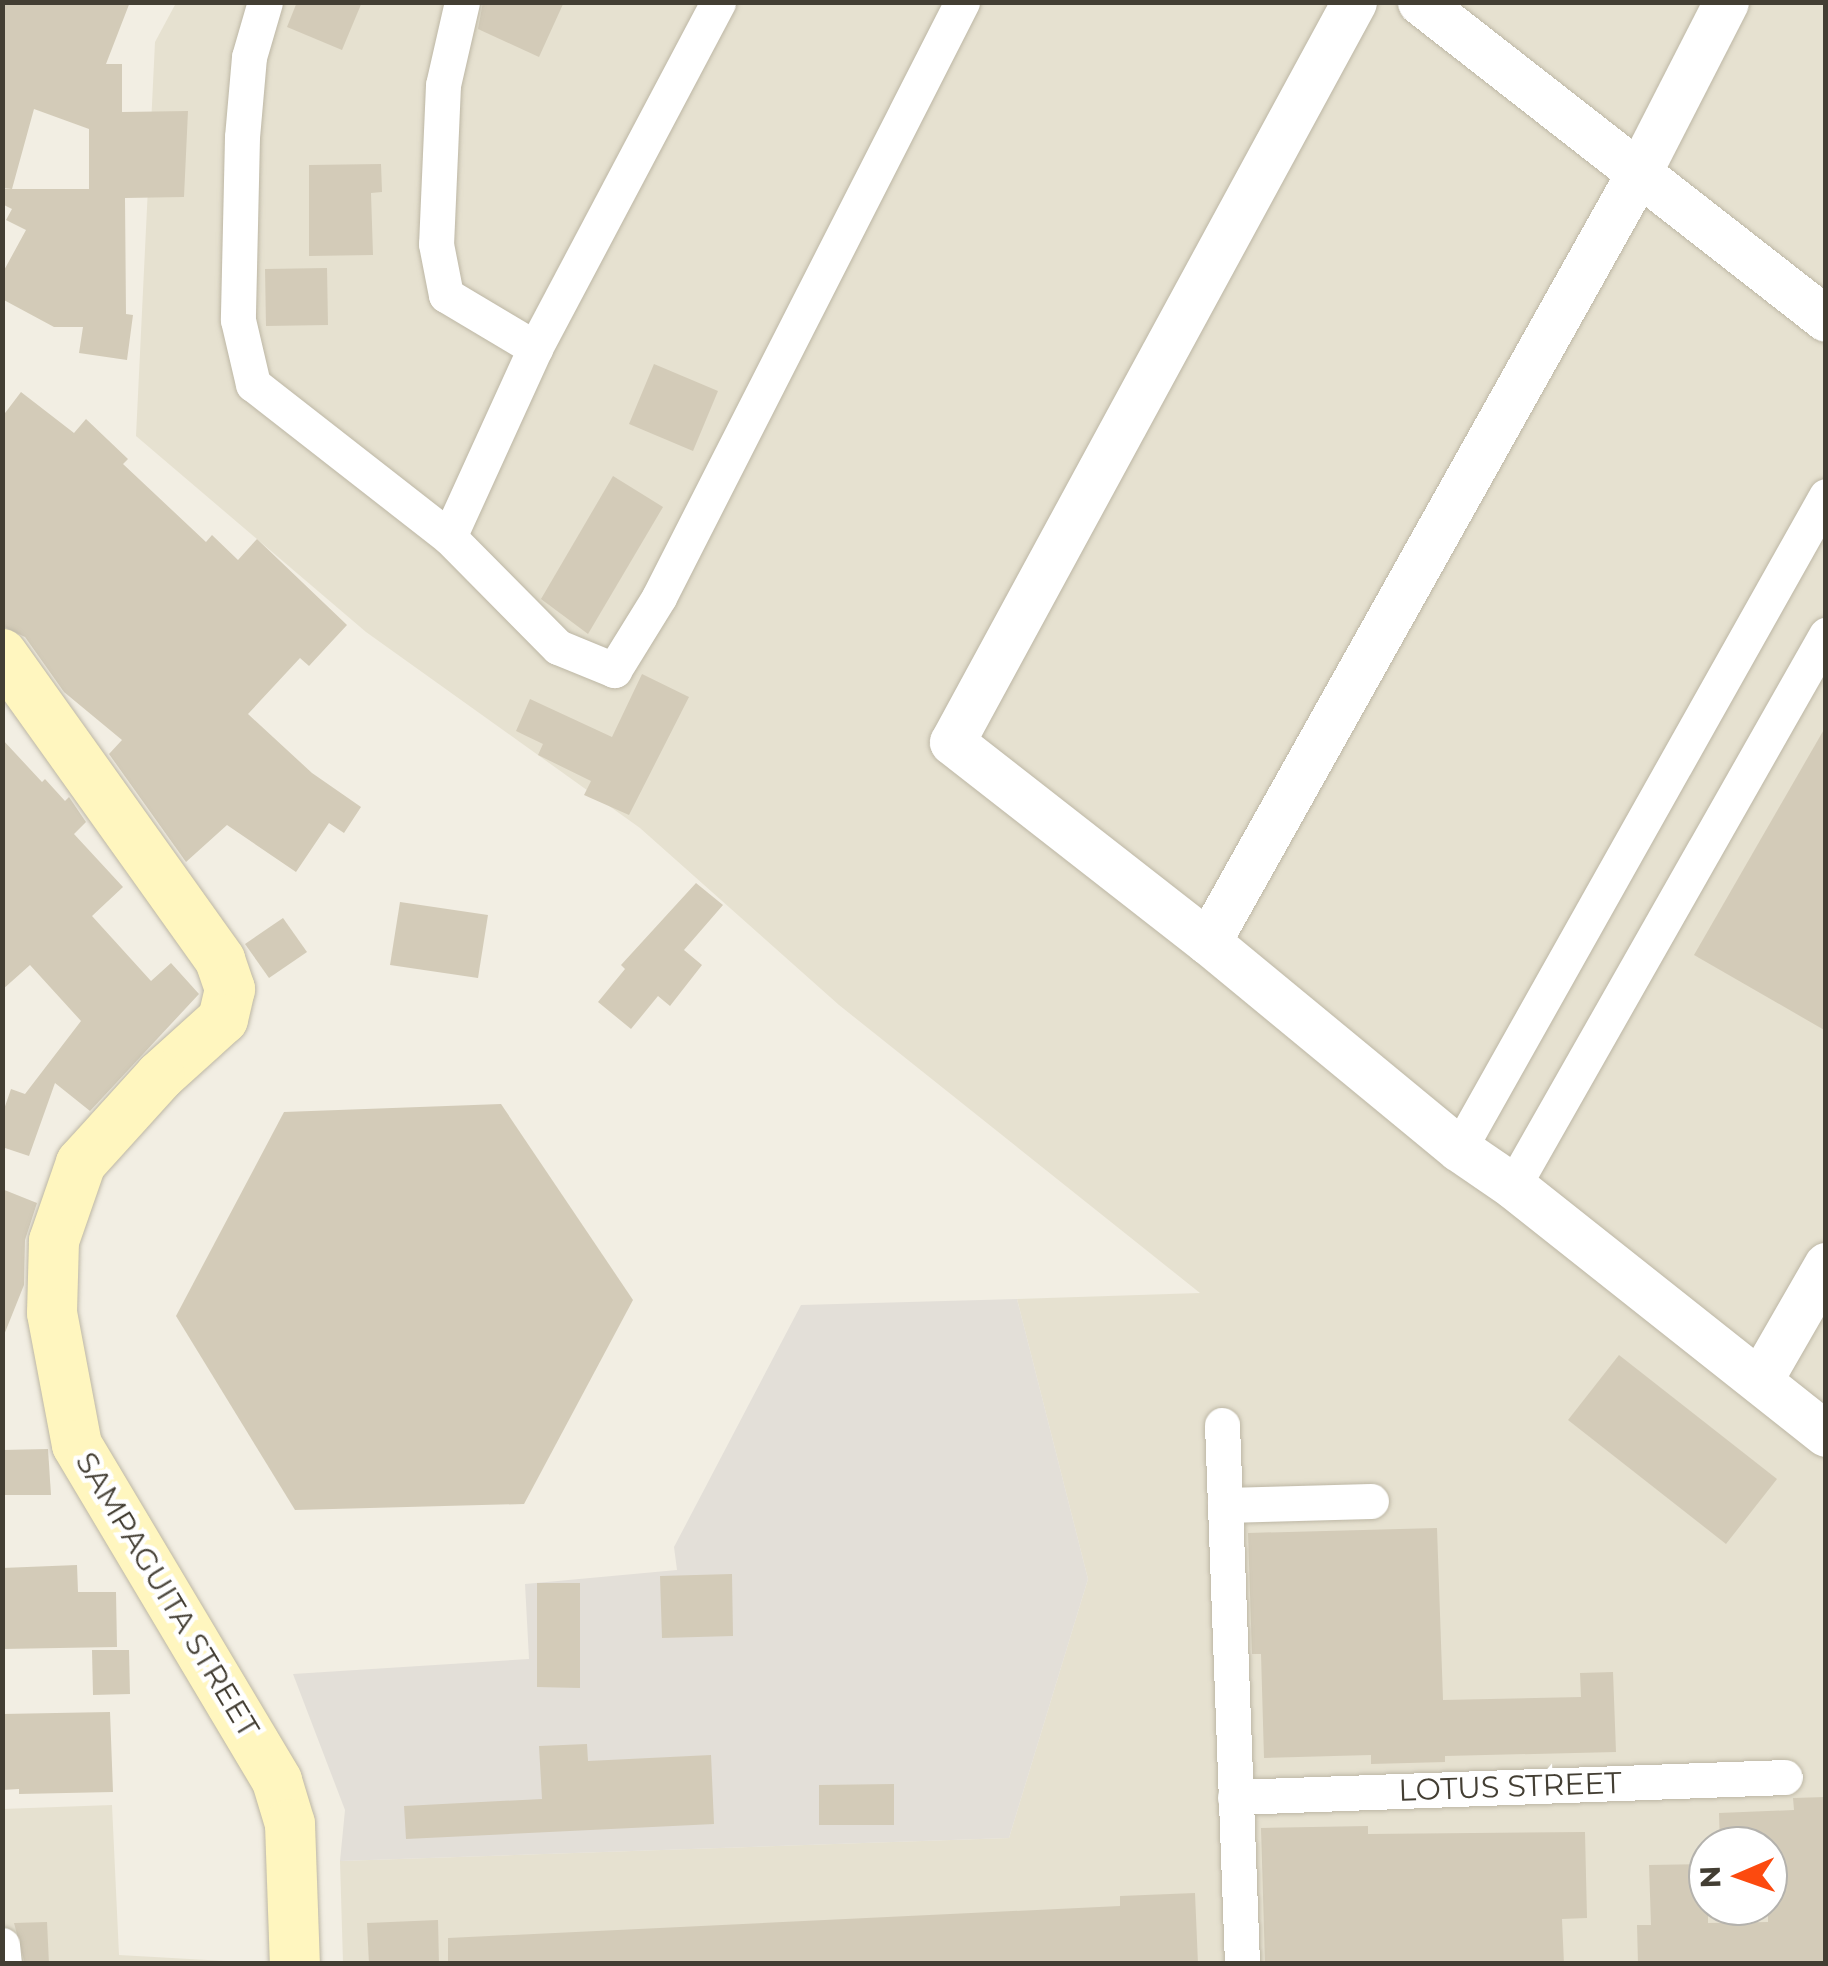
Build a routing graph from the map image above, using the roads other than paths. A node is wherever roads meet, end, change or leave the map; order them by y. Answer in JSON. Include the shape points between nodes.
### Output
{"nodes":[{"id":1,"x":265,"y":2,"type":"edge"},
{"id":2,"x":462,"y":2,"type":"edge"},
{"id":3,"x":718,"y":2,"type":"edge"},
{"id":4,"x":962,"y":2,"type":"edge"},
{"id":5,"x":1354,"y":2,"type":"edge"},
{"id":6,"x":1420,"y":2,"type":"edge"},
{"id":7,"x":1726,"y":2,"type":"edge"},
{"id":8,"x":1640,"y":172,"type":"junction"},
{"id":9,"x":1826,"y":319,"type":"edge"},
{"id":10,"x":534,"y":348,"type":"junction"},
{"id":11,"x":1826,"y":496,"type":"edge"},
{"id":12,"x":449,"y":537,"type":"junction"},
{"id":13,"x":1826,"y":635,"type":"edge"},
{"id":14,"x":2,"y":654,"type":"edge"},
{"id":15,"x":1208,"y":942,"type":"junction"},
{"id":16,"x":1459,"y":1149,"type":"junction"},
{"id":17,"x":1513,"y":1186,"type":"junction"},
{"id":18,"x":1826,"y":1265,"type":"edge"},
{"id":19,"x":1760,"y":1380,"type":"junction"},
{"id":20,"x":1222,"y":1425,"type":"dead end"},
{"id":21,"x":1826,"y":1434,"type":"edge"},
{"id":22,"x":1371,"y":1500,"type":"dead end"},
{"id":23,"x":1225,"y":1505,"type":"junction"},
{"id":24,"x":1785,"y":1777,"type":"dead end"},
{"id":25,"x":1235,"y":1797,"type":"junction"},
{"id":26,"x":2,"y":1945,"type":"edge"},
{"id":27,"x":4,"y":1964,"type":"edge"},
{"id":28,"x":295,"y":1964,"type":"edge"},
{"id":29,"x":1242,"y":1964,"type":"edge"}],
"edges":[{"from":1,"to":12,"type":"street","via":[[249,57],[242,137],[238,320],[252,384]]},
{"from":2,"to":10,"type":"street","via":[[442,85],[436,244],[446,295]]},
{"from":3,"to":10,"type":"street"},
{"from":4,"to":12,"type":"street","via":[[659,598],[614,670],[558,647]]},
{"from":5,"to":15,"type":"street","via":[[952,742]]},
{"from":6,"to":8,"type":"street"},
{"from":7,"to":8,"type":"street"},
{"from":8,"to":9,"type":"street"},
{"from":8,"to":15,"type":"street"},
{"from":10,"to":12,"type":"street"},
{"from":11,"to":16,"type":"street"},
{"from":13,"to":17,"type":"street"},
{"from":14,"to":28,"type":"main road","name":"SAMPAGUITA STREET","via":[[220,960],[230,989],[223,1020],[160,1076],[81,1164],[54,1241],[54,1328],[77,1445],[277,1781],[290,1824]]},
{"from":15,"to":16,"type":"street"},
{"from":16,"to":17,"type":"street"},
{"from":17,"to":19,"type":"street"},
{"from":18,"to":19,"type":"street"},
{"from":19,"to":21,"type":"street"},
{"from":20,"to":23,"type":"street"},
{"from":22,"to":23,"type":"street"},
{"from":23,"to":25,"type":"street"},
{"from":24,"to":25,"type":"street","name":"LOTUS STREET"},
{"from":25,"to":29,"type":"street"},
{"from":26,"to":27,"type":"street"}]}
